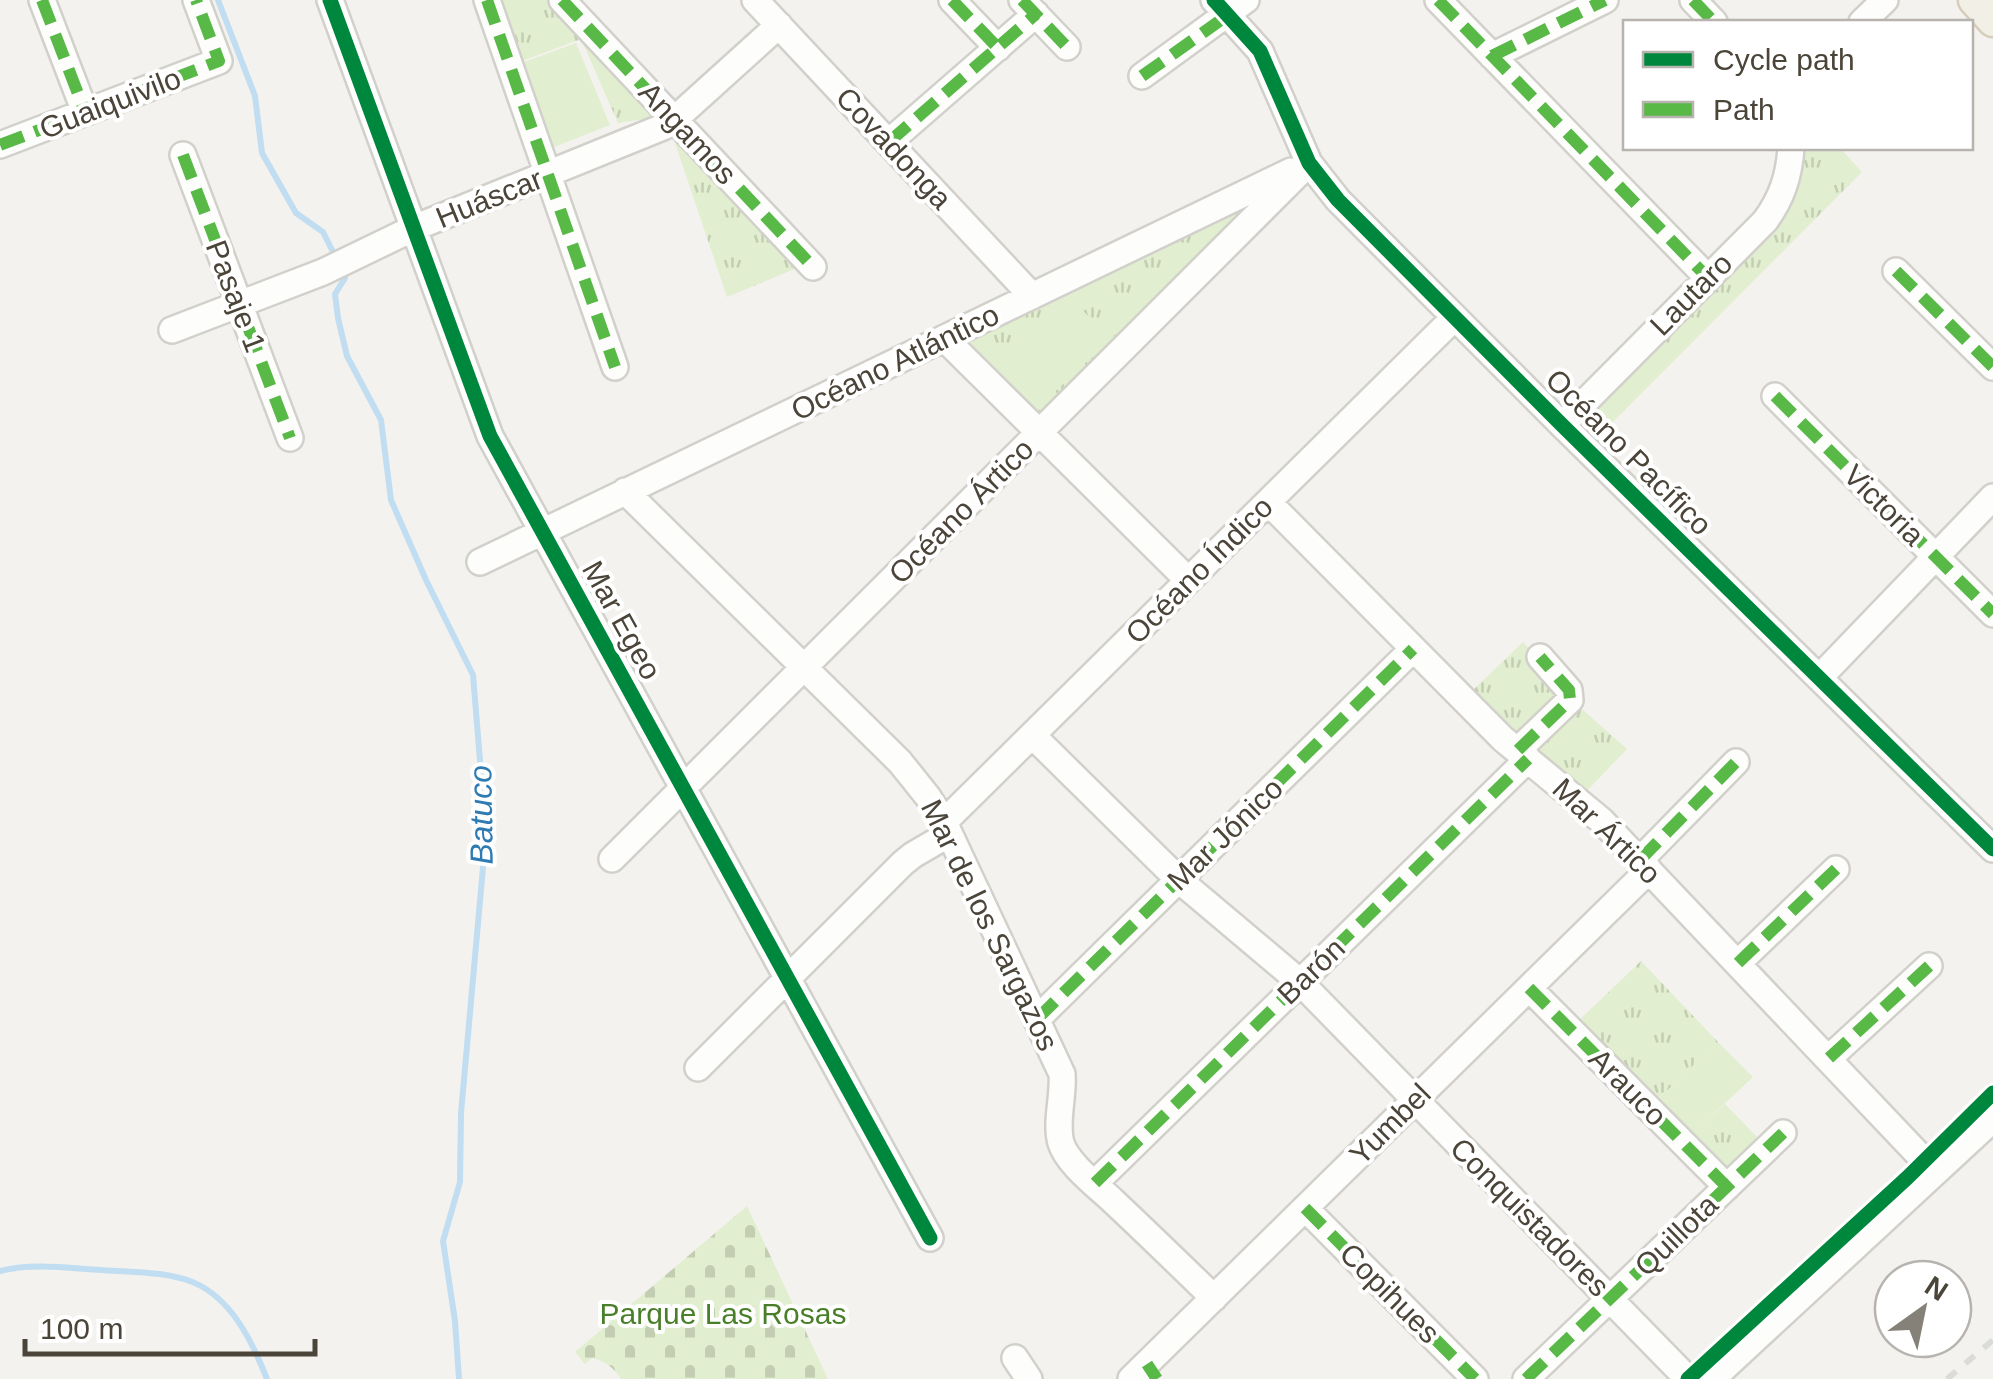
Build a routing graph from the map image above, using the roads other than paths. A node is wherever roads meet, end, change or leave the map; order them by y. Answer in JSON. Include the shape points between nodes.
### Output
{"nodes":[{"id":1,"x":42,"y":0,"type":"edge"},
{"id":2,"x":196,"y":0,"type":"edge"},
{"id":3,"x":330,"y":0,"type":"edge"},
{"id":4,"x":487,"y":0,"type":"edge"},
{"id":5,"x":562,"y":0,"type":"edge"},
{"id":6,"x":756,"y":0,"type":"edge"},
{"id":7,"x":952,"y":0,"type":"edge"},
{"id":8,"x":1438,"y":0,"type":"edge"},
{"id":9,"x":1605,"y":0,"type":"edge"},
{"id":10,"x":1694,"y":0,"type":"edge"},
{"id":11,"x":1885,"y":0,"type":"edge"},
{"id":12,"x":1974,"y":0,"type":"edge"},
{"id":13,"x":1229,"y":5,"type":"edge"},
{"id":14,"x":1029,"y":7,"type":"edge"},
{"id":15,"x":1712,"y":20,"type":"edge"},
{"id":16,"x":1864,"y":20,"type":"edge"},
{"id":17,"x":1993,"y":21,"type":"edge"},
{"id":18,"x":778,"y":24,"type":"junction"},
{"id":19,"x":1067,"y":47,"type":"dead end"},
{"id":20,"x":998,"y":48,"type":"junction"},
{"id":21,"x":1492,"y":56,"type":"junction"},
{"id":22,"x":1142,"y":76,"type":"dead end"},
{"id":23,"x":85,"y":112,"type":"junction"},
{"id":24,"x":674,"y":119,"type":"junction"},
{"id":25,"x":890,"y":142,"type":"junction"},
{"id":26,"x":0,"y":145,"type":"edge"},
{"id":27,"x":1791,"y":150,"type":"edge"},
{"id":28,"x":183,"y":155,"type":"dead end"},
{"id":29,"x":1310,"y":162,"type":"junction"},
{"id":30,"x":548,"y":174,"type":"junction"},
{"id":31,"x":414,"y":228,"type":"junction"},
{"id":32,"x":814,"y":266,"type":"dead end"},
{"id":33,"x":1896,"y":271,"type":"dead end"},
{"id":34,"x":1708,"y":277,"type":"junction"},
{"id":35,"x":1032,"y":296,"type":"junction"},
{"id":36,"x":240,"y":305,"type":"junction"},
{"id":37,"x":1454,"y":318,"type":"junction"},
{"id":38,"x":172,"y":330,"type":"dead end"},
{"id":39,"x":945,"y":339,"type":"junction"},
{"id":40,"x":615,"y":367,"type":"dead end"},
{"id":41,"x":1993,"y":367,"type":"edge"},
{"id":42,"x":1775,"y":396,"type":"dead end"},
{"id":43,"x":1562,"y":425,"type":"junction"},
{"id":44,"x":1039,"y":432,"type":"junction"},
{"id":45,"x":290,"y":438,"type":"dead end"},
{"id":46,"x":625,"y":491,"type":"junction"},
{"id":47,"x":1993,"y":497,"type":"edge"},
{"id":48,"x":1268,"y":502,"type":"junction"},
{"id":49,"x":541,"y":531,"type":"junction"},
{"id":50,"x":1936,"y":557,"type":"junction"},
{"id":51,"x":480,"y":562,"type":"dead end"},
{"id":52,"x":1188,"y":580,"type":"junction"},
{"id":53,"x":1993,"y":614,"type":"edge"},
{"id":54,"x":1414,"y":649,"type":"junction"},
{"id":55,"x":1540,"y":657,"type":"dead end"},
{"id":56,"x":804,"y":668,"type":"junction"},
{"id":57,"x":1819,"y":678,"type":"junction"},
{"id":58,"x":1032,"y":735,"type":"junction"},
{"id":59,"x":1523,"y":755,"type":"junction"},
{"id":60,"x":1736,"y":762,"type":"dead end"},
{"id":61,"x":683,"y":789,"type":"junction"},
{"id":62,"x":946,"y":828,"type":"junction"},
{"id":63,"x":1993,"y":849,"type":"edge"},
{"id":64,"x":612,"y":859,"type":"dead end"},
{"id":65,"x":1644,"y":865,"type":"junction"},
{"id":66,"x":1836,"y":868,"type":"dead end"},
{"id":67,"x":1179,"y":880,"type":"junction"},
{"id":68,"x":1738,"y":962,"type":"junction"},
{"id":69,"x":1929,"y":966,"type":"dead end"},
{"id":70,"x":788,"y":979,"type":"junction"},
{"id":71,"x":1300,"y":982,"type":"junction"},
{"id":72,"x":1529,"y":988,"type":"junction"},
{"id":73,"x":1037,"y":1018,"type":"junction"},
{"id":74,"x":1828,"y":1058,"type":"junction"},
{"id":75,"x":698,"y":1068,"type":"dead end"},
{"id":76,"x":1414,"y":1100,"type":"junction"},
{"id":77,"x":1993,"y":1119,"type":"edge"},
{"id":78,"x":1783,"y":1133,"type":"dead end"},
{"id":79,"x":1935,"y":1172,"type":"junction"},
{"id":80,"x":1095,"y":1184,"type":"junction"},
{"id":81,"x":1727,"y":1187,"type":"junction"},
{"id":82,"x":1305,"y":1208,"type":"junction"},
{"id":83,"x":930,"y":1238,"type":"dead end"},
{"id":84,"x":1214,"y":1298,"type":"junction"},
{"id":85,"x":1610,"y":1298,"type":"junction"},
{"id":86,"x":1145,"y":1374,"type":"edge"},
{"id":87,"x":1475,"y":1379,"type":"edge"},
{"id":88,"x":1526,"y":1379,"type":"edge"},
{"id":89,"x":1688,"y":1379,"type":"edge"},
{"id":90,"x":1712,"y":1379,"type":"edge"}],
"edges":[{"from":1,"to":23,"type":"street"},
{"from":2,"to":23,"type":"street","name":"Guaiquivilo","via":[[219,61]]},
{"from":3,"to":31,"type":"street","name":"Mar Egeo"},
{"from":4,"to":30,"type":"street"},
{"from":5,"to":24,"type":"street","name":"Angamos"},
{"from":6,"to":18,"type":"street","name":"Covadonga"},
{"from":7,"to":20,"type":"street"},
{"from":8,"to":21,"type":"street"},
{"from":9,"to":21,"type":"street"},
{"from":10,"to":15,"type":"street"},
{"from":11,"to":16,"type":"street"},
{"from":12,"to":17,"type":"main road"},
{"from":13,"to":22,"type":"street"},
{"from":13,"to":29,"type":"street","name":"Océano Pacífico","via":[[1268,65]]},
{"from":14,"to":19,"type":"street"},
{"from":14,"to":20,"type":"street"},
{"from":18,"to":24,"type":"street","name":"Huáscar"},
{"from":18,"to":25,"type":"street","name":"Covadonga"},
{"from":20,"to":25,"type":"street"},
{"from":21,"to":34,"type":"street"},
{"from":23,"to":26,"type":"street","name":"Guaiquivilo"},
{"from":24,"to":30,"type":"street","name":"Huáscar"},
{"from":24,"to":32,"type":"street","name":"Angamos"},
{"from":25,"to":35,"type":"street","name":"Covadonga"},
{"from":27,"to":34,"type":"street","name":"Lautaro","via":[[1776,206]]},
{"from":28,"to":36,"type":"street","name":"Pasaje 1"},
{"from":29,"to":35,"type":"street","name":"Océano Atlántico"},
{"from":29,"to":37,"type":"street","name":"Océano Pacífico","via":[[1338,200]]},
{"from":29,"to":44,"type":"street","name":"Océano Ártico"},
{"from":30,"to":31,"type":"street","name":"Huáscar"},
{"from":30,"to":40,"type":"street"},
{"from":31,"to":36,"type":"street","name":"Huáscar"},
{"from":31,"to":49,"type":"street","name":"Mar Egeo","via":[[490,436]]},
{"from":33,"to":41,"type":"street"},
{"from":34,"to":43,"type":"street","name":"Lautaro"},
{"from":35,"to":39,"type":"street","name":"Océano Atlántico"},
{"from":36,"to":38,"type":"street","name":"Huáscar"},
{"from":36,"to":45,"type":"street","name":"Pasaje 1"},
{"from":37,"to":43,"type":"street","name":"Océano Pacífico"},
{"from":37,"to":48,"type":"street","name":"Océano Índico"},
{"from":39,"to":44,"type":"street"},
{"from":39,"to":46,"type":"street","name":"Océano Atlántico"},
{"from":42,"to":50,"type":"street","name":"Victoria"},
{"from":43,"to":57,"type":"street","name":"Océano Pacífico"},
{"from":44,"to":52,"type":"street"},
{"from":44,"to":56,"type":"street","name":"Océano Ártico"},
{"from":46,"to":49,"type":"street","name":"Océano Atlántico"},
{"from":46,"to":56,"type":"street","name":"Mar de los Sargazos"},
{"from":47,"to":50,"type":"street"},
{"from":48,"to":52,"type":"street","name":"Océano Índico"},
{"from":48,"to":54,"type":"street","name":"Mar Ártico"},
{"from":49,"to":51,"type":"street","name":"Océano Atlántico"},
{"from":49,"to":61,"type":"street","name":"Mar Egeo"},
{"from":50,"to":53,"type":"street","name":"Victoria"},
{"from":50,"to":57,"type":"street"},
{"from":52,"to":58,"type":"street","name":"Océano Índico"},
{"from":54,"to":59,"type":"street","name":"Mar Ártico"},
{"from":54,"to":67,"type":"street","name":"Mar Jónico"},
{"from":55,"to":59,"type":"street","name":"Barón","via":[[1570,690],[1570,700]]},
{"from":56,"to":61,"type":"street","name":"Océano Ártico"},
{"from":56,"to":62,"type":"street","name":"Mar de los Sargazos","via":[[900,762]]},
{"from":57,"to":63,"type":"street","name":"Océano Pacífico"},
{"from":58,"to":62,"type":"street","name":"Océano Índico"},
{"from":58,"to":67,"type":"street","name":"Conquistadores"},
{"from":59,"to":65,"type":"street","name":"Mar Ártico"},
{"from":59,"to":71,"type":"street","name":"Barón"},
{"from":60,"to":65,"type":"street","name":"Yumbel"},
{"from":61,"to":64,"type":"street","name":"Océano Ártico"},
{"from":61,"to":70,"type":"street","name":"Mar Egeo"},
{"from":62,"to":70,"type":"street","name":"Océano Índico"},
{"from":62,"to":73,"type":"street","name":"Mar de los Sargazos"},
{"from":65,"to":68,"type":"street","name":"Mar Ártico"},
{"from":65,"to":72,"type":"street","name":"Yumbel"},
{"from":66,"to":68,"type":"street"},
{"from":67,"to":71,"type":"street","name":"Conquistadores"},
{"from":67,"to":73,"type":"street","name":"Mar Jónico"},
{"from":68,"to":74,"type":"street","name":"Mar Ártico"},
{"from":69,"to":74,"type":"street"},
{"from":70,"to":75,"type":"street","name":"Océano Índico"},
{"from":70,"to":83,"type":"street","name":"Mar Egeo"},
{"from":71,"to":76,"type":"street","name":"Conquistadores"},
{"from":71,"to":80,"type":"street","name":"Barón"},
{"from":72,"to":76,"type":"street","name":"Yumbel"},
{"from":72,"to":81,"type":"street","name":"Arauco"},
{"from":73,"to":80,"type":"street","name":"Mar de los Sargazos","via":[[1062,1074],[1062,1147]]},
{"from":74,"to":79,"type":"street","name":"Mar Ártico"},
{"from":76,"to":82,"type":"street","name":"Yumbel"},
{"from":76,"to":85,"type":"street","name":"Conquistadores"},
{"from":77,"to":79,"type":"street"},
{"from":78,"to":81,"type":"street","name":"Quillota"},
{"from":79,"to":90,"type":"street"},
{"from":80,"to":84,"type":"street","name":"Mar de los Sargazos"},
{"from":81,"to":85,"type":"street","name":"Quillota"},
{"from":82,"to":84,"type":"street","name":"Yumbel"},
{"from":82,"to":87,"type":"street","name":"Copihues"},
{"from":84,"to":86,"type":"street","name":"Yumbel"},
{"from":85,"to":88,"type":"street","name":"Quillota"},
{"from":85,"to":89,"type":"street","name":"Conquistadores"}]}
